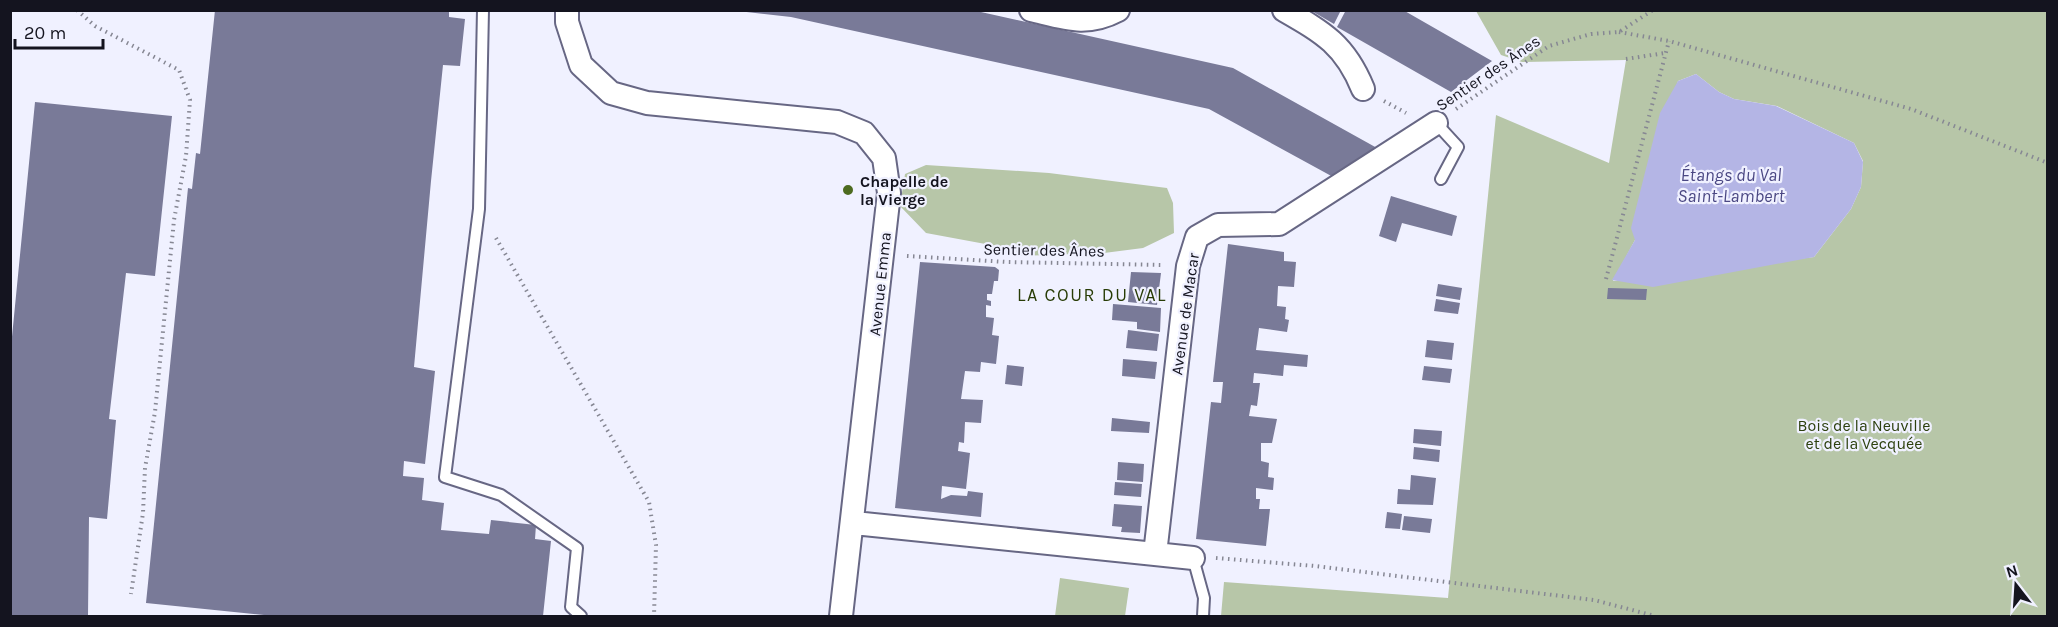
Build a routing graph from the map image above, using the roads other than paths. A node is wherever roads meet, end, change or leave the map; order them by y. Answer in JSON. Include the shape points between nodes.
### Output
{"nodes":[{"id":1,"x":483,"y":10,"type":"edge"},
{"id":2,"x":567,"y":10,"type":"edge"},
{"id":3,"x":1031,"y":10,"type":"edge"},
{"id":4,"x":1118,"y":10,"type":"edge"},
{"id":5,"x":1284,"y":10,"type":"edge"},
{"id":6,"x":1363,"y":89,"type":"dead end"},
{"id":7,"x":1436,"y":123,"type":"joint"},
{"id":8,"x":1441,"y":179,"type":"dead end"},
{"id":9,"x":854,"y":523,"type":"junction"},
{"id":10,"x":1155,"y":554,"type":"junction"},
{"id":11,"x":1193,"y":558,"type":"joint"},
{"id":12,"x":581,"y":616,"type":"edge"},
{"id":13,"x":841,"y":616,"type":"edge"},
{"id":14,"x":1203,"y":616,"type":"edge"}],
"edges":[{"from":1,"to":12,"type":"lane","via":[[479,209],[445,477],[501,495],[577,548],[571,607]]},
{"from":2,"to":9,"type":"street","name":"Avenue Emma","via":[[580,65],[611,93],[647,103],[837,122],[864,134],[884,158],[889,193]]},
{"from":3,"to":4,"type":"street","via":[[1083,21]]},
{"from":5,"to":6,"type":"street","via":[[1337,44],[1348,57]]},
{"from":7,"to":8,"type":"lane","via":[[1458,147]]},
{"from":7,"to":10,"type":"street","name":"Avenue de Macar","via":[[1280,224],[1218,225],[1197,237],[1188,266]]},
{"from":9,"to":10,"type":"street"},
{"from":9,"to":13,"type":"street","name":"Avenue Emma"},
{"from":10,"to":11,"type":"street"},
{"from":11,"to":14,"type":"lane","via":[[1204,598]]}]}
